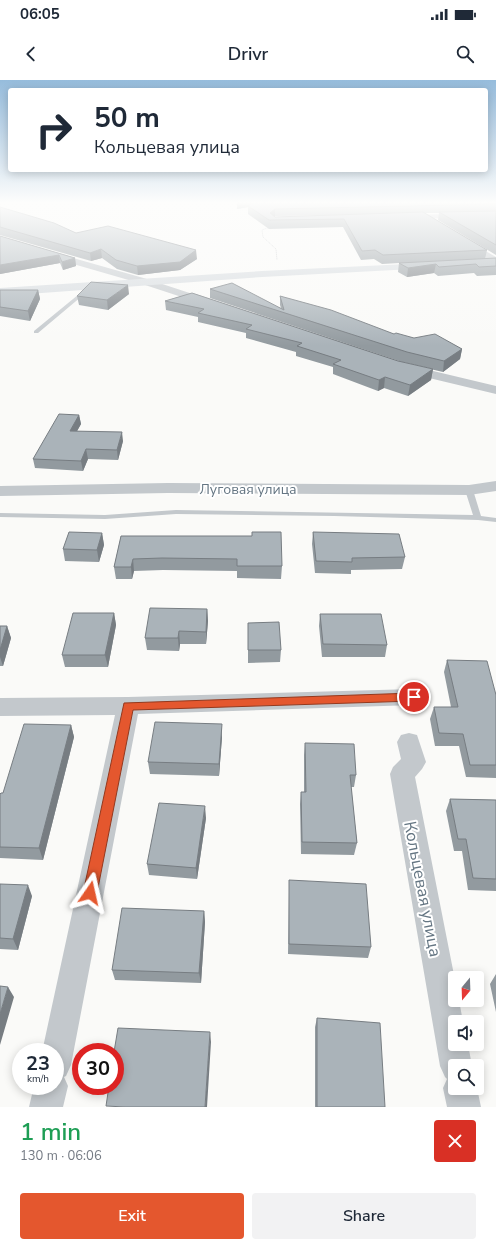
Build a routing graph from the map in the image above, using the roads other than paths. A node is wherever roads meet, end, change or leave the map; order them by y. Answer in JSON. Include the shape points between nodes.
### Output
{"nodes":[{"id":1,"x":477,"y":250,"type":"edge"},
{"id":2,"x":41,"y":252,"type":"edge"},
{"id":3,"x":496,"y":262,"type":"edge"},
{"id":4,"x":480,"y":264,"type":"edge"},
{"id":5,"x":442,"y":266,"type":"edge"},
{"id":6,"x":143,"y":281,"type":"junction"},
{"id":7,"x":94,"y":285,"type":"junction"},
{"id":8,"x":0,"y":292,"type":"edge"},
{"id":9,"x":224,"y":308,"type":"edge"},
{"id":10,"x":36,"y":332,"type":"dead end"},
{"id":11,"x":393,"y":365,"type":"edge"},
{"id":12,"x":496,"y":390,"type":"edge"},
{"id":13,"x":496,"y":486,"type":"edge"},
{"id":14,"x":469,"y":490,"type":"junction"},
{"id":15,"x":0,"y":492,"type":"edge"},
{"id":16,"x":0,"y":515,"type":"edge"},
{"id":17,"x":478,"y":518,"type":"junction"},
{"id":18,"x":496,"y":520,"type":"edge"},
{"id":19,"x":414,"y":697,"type":"dead end"},
{"id":20,"x":128,"y":706,"type":"junction"},
{"id":21,"x":0,"y":707,"type":"edge"},
{"id":22,"x":409,"y":742,"type":"dead end"},
{"id":23,"x":59,"y":1043,"type":"edge"},
{"id":24,"x":455,"y":1059,"type":"edge"},
{"id":25,"x":49,"y":1095,"type":"edge"},
{"id":26,"x":461,"y":1095,"type":"edge"},
{"id":27,"x":46,"y":1107,"type":"edge"},
{"id":28,"x":464,"y":1107,"type":"edge"}],
"edges":[{"from":1,"to":3,"type":"street"},
{"from":2,"to":6,"type":"street"},
{"from":3,"to":4,"type":"street"},
{"from":5,"to":6,"type":"street"},
{"from":6,"to":7,"type":"street"},
{"from":6,"to":9,"type":"street"},
{"from":7,"to":8,"type":"street"},
{"from":7,"to":10,"type":"lane"},
{"from":11,"to":12,"type":"street"},
{"from":13,"to":14,"type":"street","name":"Луговая улица"},
{"from":14,"to":15,"type":"street","name":"Луговая улица","via":[[168,488]]},
{"from":14,"to":17,"type":"lane"},
{"from":16,"to":17,"type":"lane","via":[[105,517],[208,512]]},
{"from":17,"to":18,"type":"lane"},
{"from":19,"to":20,"type":"street"},
{"from":20,"to":21,"type":"street"},
{"from":20,"to":23,"type":"street"},
{"from":22,"to":24,"type":"street","name":"Кольцевая улица","via":[[414,762],[402,774]]},
{"from":25,"to":27,"type":"street"},
{"from":26,"to":28,"type":"street"}]}
